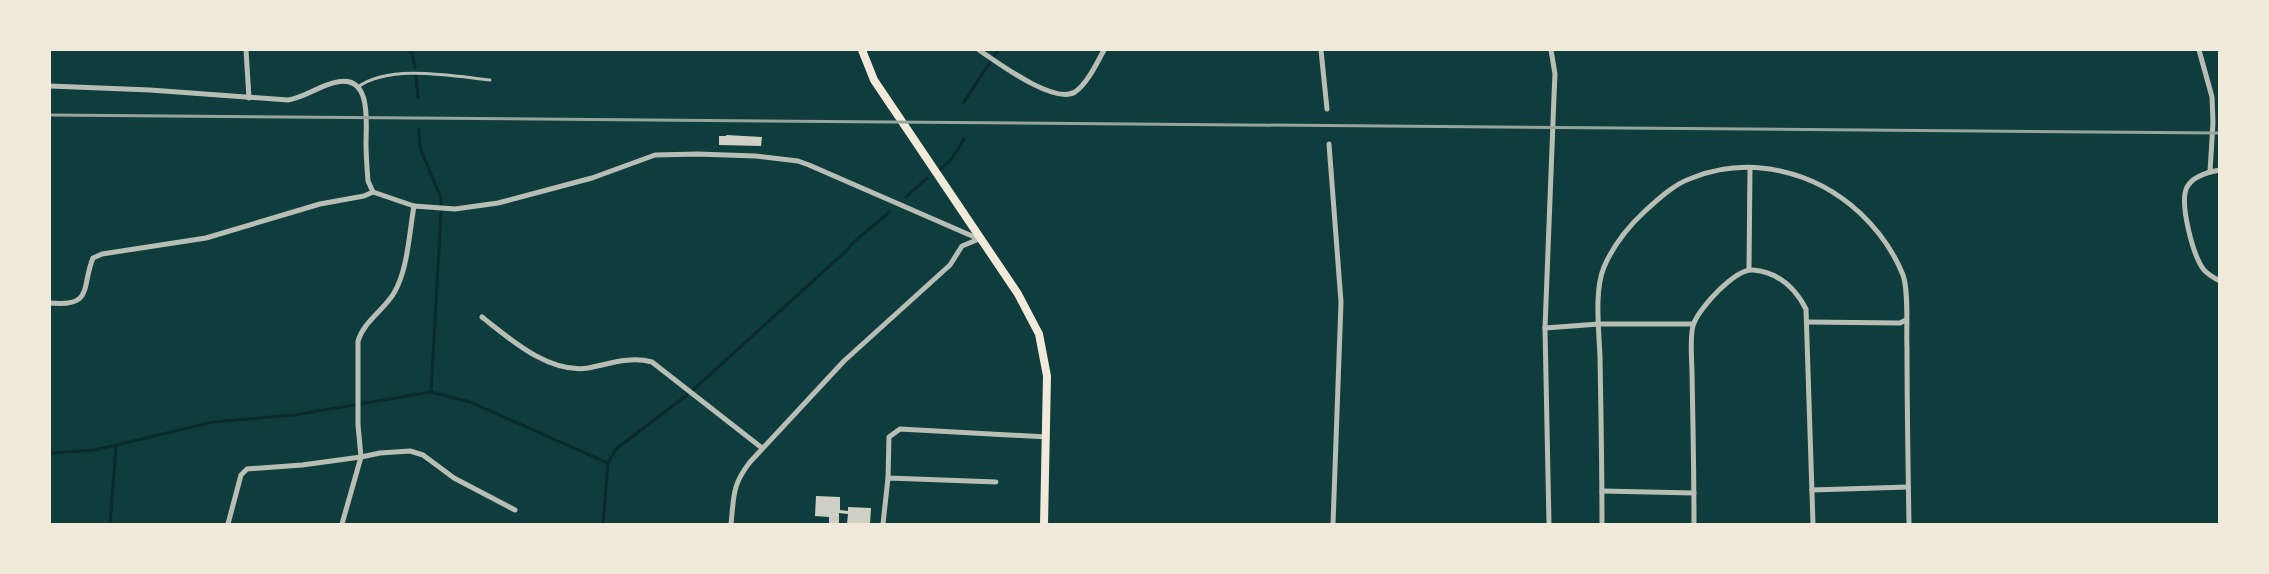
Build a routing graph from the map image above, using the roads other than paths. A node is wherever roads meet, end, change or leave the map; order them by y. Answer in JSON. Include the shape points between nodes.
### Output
{"nodes":[{"id":1,"x":246,"y":50,"type":"edge"},
{"id":2,"x":862,"y":50,"type":"edge"},
{"id":3,"x":979,"y":50,"type":"edge"},
{"id":4,"x":1104,"y":50,"type":"edge"},
{"id":5,"x":1321,"y":50,"type":"edge"},
{"id":6,"x":1551,"y":50,"type":"edge"},
{"id":7,"x":2199,"y":50,"type":"edge"},
{"id":8,"x":490,"y":80,"type":"dead end"},
{"id":9,"x":50,"y":86,"type":"edge"},
{"id":10,"x":358,"y":87,"type":"junction"},
{"id":11,"x":249,"y":98,"type":"junction"},
{"id":12,"x":1327,"y":109,"type":"dead end"},
{"id":13,"x":1329,"y":144,"type":"dead end"},
{"id":14,"x":1750,"y":168,"type":"junction"},
{"id":15,"x":2220,"y":170,"type":"edge"},
{"id":16,"x":2210,"y":172,"type":"junction"},
{"id":17,"x":373,"y":192,"type":"junction"},
{"id":18,"x":414,"y":206,"type":"junction"},
{"id":19,"x":979,"y":239,"type":"junction"},
{"id":20,"x":1749,"y":269,"type":"junction"},
{"id":21,"x":2220,"y":281,"type":"edge"},
{"id":22,"x":50,"y":303,"type":"edge"},
{"id":23,"x":482,"y":317,"type":"dead end"},
{"id":24,"x":1906,"y":320,"type":"junction"},
{"id":25,"x":1808,"y":322,"type":"junction"},
{"id":26,"x":1599,"y":324,"type":"junction"},
{"id":27,"x":1693,"y":324,"type":"junction"},
{"id":28,"x":1545,"y":328,"type":"junction"},
{"id":29,"x":1047,"y":437,"type":"junction"},
{"id":30,"x":762,"y":448,"type":"junction"},
{"id":31,"x":361,"y":458,"type":"junction"},
{"id":32,"x":888,"y":478,"type":"junction"},
{"id":33,"x":996,"y":482,"type":"dead end"},
{"id":34,"x":1908,"y":487,"type":"junction"},
{"id":35,"x":1812,"y":490,"type":"junction"},
{"id":36,"x":1602,"y":491,"type":"junction"},
{"id":37,"x":1694,"y":493,"type":"junction"},
{"id":38,"x":516,"y":510,"type":"dead end"},
{"id":39,"x":228,"y":525,"type":"edge"},
{"id":40,"x":342,"y":525,"type":"edge"},
{"id":41,"x":731,"y":525,"type":"edge"},
{"id":42,"x":883,"y":525,"type":"edge"},
{"id":43,"x":1044,"y":525,"type":"edge"},
{"id":44,"x":1333,"y":525,"type":"edge"},
{"id":45,"x":1549,"y":525,"type":"edge"},
{"id":46,"x":1602,"y":525,"type":"edge"},
{"id":47,"x":1694,"y":525,"type":"edge"},
{"id":48,"x":1813,"y":525,"type":"edge"},
{"id":49,"x":1909,"y":525,"type":"edge"}],
"edges":[{"from":1,"to":11,"type":"street"},
{"from":2,"to":19,"type":"main road","via":[[874,80]]},
{"from":3,"to":4,"type":"street","via":[[1016,75],[1065,95],[1083,83]]},
{"from":5,"to":12,"type":"street"},
{"from":6,"to":28,"type":"street","via":[[1555,74]]},
{"from":7,"to":16,"type":"street","via":[[2212,97]]},
{"from":8,"to":10,"type":"lane","via":[[420,72],[367,80]]},
{"from":9,"to":11,"type":"street"},
{"from":10,"to":11,"type":"street","via":[[342,81],[288,100]]},
{"from":10,"to":17,"type":"street","via":[[366,105],[368,181]]},
{"from":13,"to":44,"type":"street","via":[[1341,302]]},
{"from":14,"to":20,"type":"street"},
{"from":14,"to":24,"type":"street","via":[[1787,171],[1810,179],[1843,197],[1877,229],[1892,250],[1904,278]]},
{"from":14,"to":26,"type":"street","via":[[1690,178],[1659,197],[1635,220],[1604,267]]},
{"from":15,"to":16,"type":"street"},
{"from":16,"to":21,"type":"street","via":[[2188,185],[2185,206],[2196,255],[2204,270]]},
{"from":17,"to":18,"type":"street"},
{"from":17,"to":22,"type":"street","via":[[206,238],[102,254],[93,258],[86,291],[79,300]]},
{"from":18,"to":19,"type":"street","via":[[455,209],[498,203],[592,178],[655,155],[756,156],[809,165]]},
{"from":18,"to":31,"type":"street","via":[[401,280],[358,341]]},
{"from":19,"to":29,"type":"main road","via":[[1018,294],[1039,334],[1047,376]]},
{"from":19,"to":30,"type":"street","via":[[962,246],[950,265],[844,361]]},
{"from":20,"to":25,"type":"street","via":[[1774,275],[1791,287],[1806,309]]},
{"from":20,"to":27,"type":"street","via":[[1730,280]]},
{"from":23,"to":30,"type":"street","via":[[514,342],[564,367],[585,368],[632,359],[652,362]]},
{"from":24,"to":25,"type":"street"},
{"from":24,"to":34,"type":"street"},
{"from":25,"to":35,"type":"street"},
{"from":26,"to":27,"type":"street"},
{"from":26,"to":28,"type":"street"},
{"from":26,"to":36,"type":"street"},
{"from":27,"to":37,"type":"street"},
{"from":28,"to":45,"type":"street"},
{"from":29,"to":32,"type":"street","via":[[900,429],[889,437]]},
{"from":29,"to":43,"type":"main road"},
{"from":30,"to":41,"type":"street","via":[[739,477]]},
{"from":31,"to":38,"type":"street","via":[[400,452],[423,455],[454,478]]},
{"from":31,"to":39,"type":"street","via":[[247,469],[241,475]]},
{"from":31,"to":40,"type":"street"},
{"from":32,"to":33,"type":"street"},
{"from":32,"to":42,"type":"street"},
{"from":34,"to":35,"type":"street"},
{"from":34,"to":49,"type":"street"},
{"from":35,"to":48,"type":"street"},
{"from":36,"to":37,"type":"street"},
{"from":36,"to":46,"type":"street"},
{"from":37,"to":47,"type":"street"}]}
